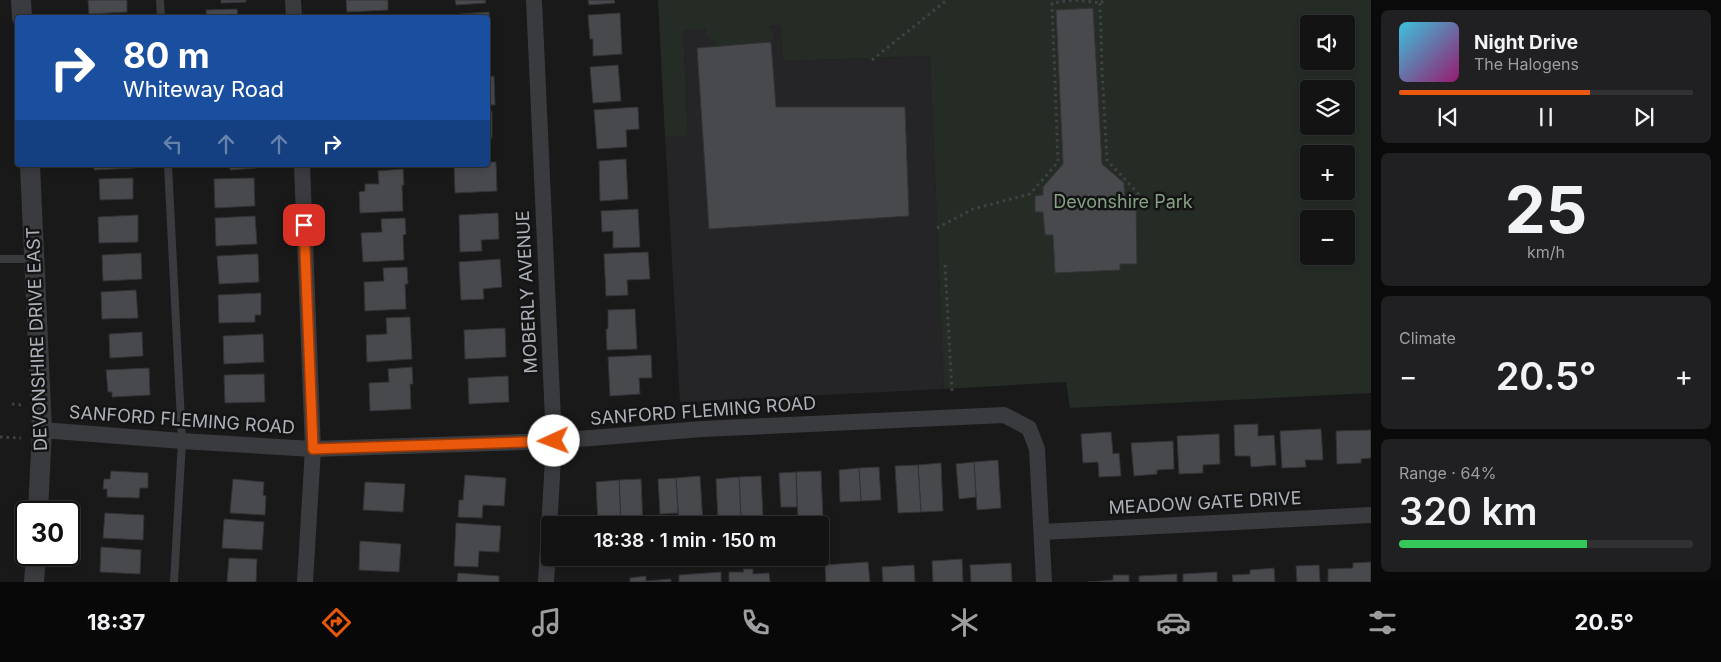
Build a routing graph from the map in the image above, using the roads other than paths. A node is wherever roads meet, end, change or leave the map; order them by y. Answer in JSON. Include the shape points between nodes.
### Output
{"nodes":[{"id":1,"x":21,"y":0,"type":"edge"},
{"id":2,"x":160,"y":0,"type":"edge"},
{"id":3,"x":293,"y":0,"type":"edge"},
{"id":4,"x":534,"y":0,"type":"edge"},
{"id":5,"x":22,"y":15,"type":"edge"},
{"id":6,"x":161,"y":15,"type":"edge"},
{"id":7,"x":294,"y":15,"type":"edge"},
{"id":8,"x":30,"y":167,"type":"edge"},
{"id":9,"x":168,"y":167,"type":"edge"},
{"id":10,"x":302,"y":167,"type":"edge"},
{"id":11,"x":0,"y":259,"type":"edge"},
{"id":12,"x":35,"y":259,"type":"junction"},
{"id":13,"x":42,"y":430,"type":"junction"},
{"id":14,"x":554,"y":441,"type":"junction"},
{"id":15,"x":182,"y":442,"type":"junction"},
{"id":16,"x":313,"y":449,"type":"junction"},
{"id":17,"x":39,"y":501,"type":"edge"},
{"id":18,"x":1371,"y":515,"type":"edge"},
{"id":19,"x":1042,"y":532,"type":"junction"},
{"id":20,"x":35,"y":566,"type":"edge"},
{"id":21,"x":34,"y":582,"type":"edge"},
{"id":22,"x":174,"y":582,"type":"edge"},
{"id":23,"x":305,"y":582,"type":"edge"},
{"id":24,"x":546,"y":582,"type":"edge"},
{"id":25,"x":1044,"y":582,"type":"edge"}],
"edges":[{"from":1,"to":5,"type":"street"},
{"from":2,"to":6,"type":"lane"},
{"from":3,"to":7,"type":"street"},
{"from":4,"to":14,"type":"street","name":"MOBERLY AVENUE"},
{"from":8,"to":12,"type":"street","name":"DEVONSHIRE DRIVE EAST"},
{"from":9,"to":15,"type":"lane"},
{"from":10,"to":16,"type":"street"},
{"from":11,"to":12,"type":"lane"},
{"from":12,"to":13,"type":"street","name":"DEVONSHIRE DRIVE EAST"},
{"from":13,"to":15,"type":"street","name":"SANFORD FLEMING ROAD"},
{"from":13,"to":17,"type":"street","name":"DEVONSHIRE DRIVE EAST"},
{"from":14,"to":16,"type":"street","name":"SANFORD FLEMING ROAD"},
{"from":14,"to":19,"type":"street","name":"SANFORD FLEMING ROAD","via":[[702,429],[1004,415],[1029,428],[1037,449]]},
{"from":14,"to":24,"type":"street","name":"MOBERLY AVENUE"},
{"from":15,"to":16,"type":"street","name":"SANFORD FLEMING ROAD"},
{"from":15,"to":22,"type":"lane"},
{"from":16,"to":23,"type":"street"},
{"from":18,"to":19,"type":"street","name":"MEADOW GATE DRIVE"},
{"from":19,"to":25,"type":"street","name":"SANFORD FLEMING ROAD"},
{"from":20,"to":21,"type":"street"}]}
